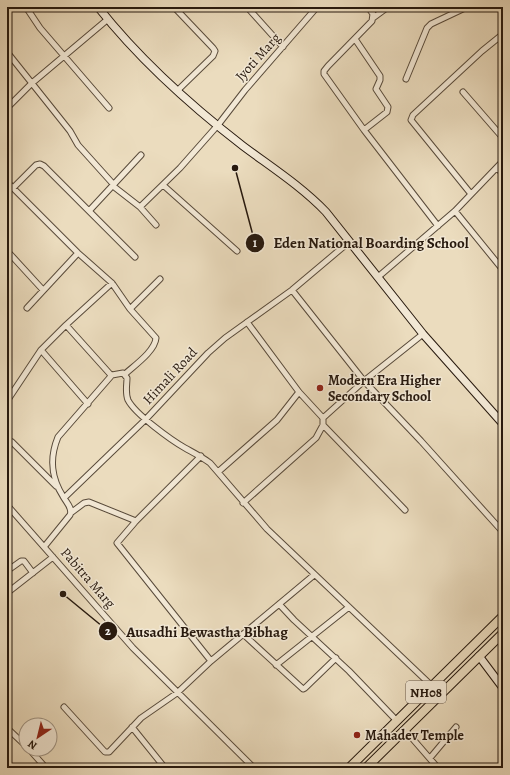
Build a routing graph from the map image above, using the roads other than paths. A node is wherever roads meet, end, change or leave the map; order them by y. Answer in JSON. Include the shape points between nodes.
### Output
{"nodes":[{"id":1,"x":26,"y":7,"type":"edge"},
{"id":2,"x":98,"y":7,"type":"edge"},
{"id":3,"x":174,"y":7,"type":"edge"},
{"id":4,"x":247,"y":7,"type":"edge"},
{"id":5,"x":317,"y":7,"type":"edge"},
{"id":6,"x":368,"y":7,"type":"edge"},
{"id":7,"x":388,"y":7,"type":"edge"},
{"id":8,"x":467,"y":7,"type":"edge"},
{"id":9,"x":373,"y":18,"type":"junction"},
{"id":10,"x":108,"y":19,"type":"junction"},
{"id":11,"x":503,"y":34,"type":"edge"},
{"id":12,"x":355,"y":39,"type":"junction"},
{"id":13,"x":283,"y":47,"type":"junction"},
{"id":14,"x":7,"y":52,"type":"edge"},
{"id":15,"x":64,"y":56,"type":"junction"},
{"id":16,"x":406,"y":79,"type":"dead end"},
{"id":17,"x":32,"y":83,"type":"junction"},
{"id":18,"x":177,"y":91,"type":"junction"},
{"id":19,"x":463,"y":92,"type":"dead end"},
{"id":20,"x":7,"y":108,"type":"edge"},
{"id":21,"x":109,"y":108,"type":"dead end"},
{"id":22,"x":218,"y":125,"type":"junction"},
{"id":23,"x":364,"y":130,"type":"junction"},
{"id":24,"x":503,"y":138,"type":"edge"},
{"id":25,"x":142,"y":155,"type":"dead end"},
{"id":26,"x":503,"y":161,"type":"edge"},
{"id":27,"x":497,"y":168,"type":"junction"},
{"id":28,"x":503,"y":174,"type":"edge"},
{"id":29,"x":7,"y":182,"type":"edge"},
{"id":30,"x":113,"y":185,"type":"junction"},
{"id":31,"x":163,"y":185,"type":"junction"},
{"id":32,"x":13,"y":188,"type":"junction"},
{"id":33,"x":471,"y":194,"type":"junction"},
{"id":34,"x":140,"y":207,"type":"junction"},
{"id":35,"x":89,"y":211,"type":"junction"},
{"id":36,"x":455,"y":211,"type":"junction"},
{"id":37,"x":156,"y":225,"type":"dead end"},
{"id":38,"x":438,"y":226,"type":"junction"},
{"id":39,"x":349,"y":242,"type":"junction"},
{"id":40,"x":237,"y":251,"type":"dead end"},
{"id":41,"x":78,"y":253,"type":"junction"},
{"id":42,"x":10,"y":254,"type":"dead end"},
{"id":43,"x":135,"y":257,"type":"dead end"},
{"id":44,"x":503,"y":270,"type":"edge"},
{"id":45,"x":378,"y":277,"type":"junction"},
{"id":46,"x":160,"y":279,"type":"dead end"},
{"id":47,"x":112,"y":283,"type":"junction"},
{"id":48,"x":43,"y":290,"type":"junction"},
{"id":49,"x":292,"y":290,"type":"junction"},
{"id":50,"x":27,"y":308,"type":"dead end"},
{"id":51,"x":130,"y":309,"type":"junction"},
{"id":52,"x":247,"y":322,"type":"junction"},
{"id":53,"x":66,"y":325,"type":"junction"},
{"id":54,"x":423,"y":334,"type":"junction"},
{"id":55,"x":42,"y":350,"type":"junction"},
{"id":56,"x":125,"y":374,"type":"junction"},
{"id":57,"x":112,"y":375,"type":"junction"},
{"id":58,"x":364,"y":381,"type":"junction"},
{"id":59,"x":299,"y":392,"type":"junction"},
{"id":60,"x":7,"y":400,"type":"edge"},
{"id":61,"x":88,"y":404,"type":"junction"},
{"id":62,"x":322,"y":418,"type":"junction"},
{"id":63,"x":146,"y":419,"type":"junction"},
{"id":64,"x":323,"y":424,"type":"junction"},
{"id":65,"x":503,"y":424,"type":"edge"},
{"id":66,"x":12,"y":442,"type":"dead end"},
{"id":67,"x":201,"y":456,"type":"junction"},
{"id":68,"x":218,"y":472,"type":"junction"},
{"id":69,"x":57,"y":487,"type":"junction"},
{"id":70,"x":64,"y":498,"type":"junction"},
{"id":71,"x":243,"y":503,"type":"junction"},
{"id":72,"x":7,"y":505,"type":"edge"},
{"id":73,"x":405,"y":510,"type":"dead end"},
{"id":74,"x":72,"y":512,"type":"junction"},
{"id":75,"x":136,"y":522,"type":"junction"},
{"id":76,"x":502,"y":531,"type":"dead end"},
{"id":77,"x":44,"y":547,"type":"junction"},
{"id":78,"x":53,"y":557,"type":"junction"},
{"id":79,"x":7,"y":571,"type":"edge"},
{"id":80,"x":33,"y":573,"type":"junction"},
{"id":81,"x":314,"y":575,"type":"junction"},
{"id":82,"x":7,"y":594,"type":"edge"},
{"id":83,"x":279,"y":604,"type":"junction"},
{"id":84,"x":348,"y":607,"type":"junction"},
{"id":85,"x":503,"y":616,"type":"edge"},
{"id":86,"x":503,"y":633,"type":"edge"},
{"id":87,"x":243,"y":634,"type":"junction"},
{"id":88,"x":313,"y":636,"type":"junction"},
{"id":89,"x":479,"y":656,"type":"junction"},
{"id":90,"x":336,"y":658,"type":"junction"},
{"id":91,"x":211,"y":661,"type":"junction"},
{"id":92,"x":276,"y":665,"type":"junction"},
{"id":93,"x":432,"y":686,"type":"junction"},
{"id":94,"x":503,"y":688,"type":"edge"},
{"id":95,"x":177,"y":693,"type":"junction"},
{"id":96,"x":64,"y":707,"type":"dead end"},
{"id":97,"x":397,"y":721,"type":"junction"},
{"id":98,"x":132,"y":727,"type":"junction"},
{"id":99,"x":456,"y":727,"type":"dead end"},
{"id":100,"x":7,"y":728,"type":"edge"},
{"id":101,"x":405,"y":730,"type":"junction"},
{"id":102,"x":18,"y":738,"type":"edge"},
{"id":103,"x":36,"y":757,"type":"edge"},
{"id":104,"x":430,"y":758,"type":"junction"},
{"id":105,"x":46,"y":768,"type":"edge"},
{"id":106,"x":165,"y":768,"type":"edge"},
{"id":107,"x":254,"y":768,"type":"edge"},
{"id":108,"x":350,"y":768,"type":"edge"},
{"id":109,"x":366,"y":768,"type":"edge"},
{"id":110,"x":438,"y":768,"type":"edge"}],
"edges":[{"from":1,"to":15,"type":"street"},
{"from":2,"to":10,"type":"street"},
{"from":3,"to":18,"type":"street","via":[[215,51]]},
{"from":4,"to":13,"type":"street"},
{"from":5,"to":13,"type":"street","name":"Jyoti Marg"},
{"from":6,"to":9,"type":"street"},
{"from":7,"to":9,"type":"street"},
{"from":8,"to":16,"type":"street","via":[[426,28]]},
{"from":9,"to":12,"type":"street"},
{"from":10,"to":15,"type":"street"},
{"from":10,"to":18,"type":"street","via":[[131,46]]},
{"from":11,"to":33,"type":"street","via":[[413,115],[411,120]]},
{"from":12,"to":23,"type":"street","via":[[380,76],[376,89],[388,107],[387,112]]},
{"from":12,"to":23,"type":"street","via":[[323,73]]},
{"from":13,"to":22,"type":"street","name":"Jyoti Marg"},
{"from":14,"to":17,"type":"street"},
{"from":15,"to":17,"type":"street"},
{"from":15,"to":21,"type":"street"},
{"from":17,"to":20,"type":"street"},
{"from":17,"to":30,"type":"street","via":[[78,145]]},
{"from":18,"to":22,"type":"street"},
{"from":19,"to":24,"type":"street"},
{"from":22,"to":31,"type":"street","name":"Jyoti Marg"},
{"from":22,"to":39,"type":"street","via":[[310,196]]},
{"from":23,"to":38,"type":"street"},
{"from":25,"to":30,"type":"street"},
{"from":26,"to":27,"type":"street"},
{"from":27,"to":28,"type":"street"},
{"from":27,"to":33,"type":"street"},
{"from":29,"to":32,"type":"street"},
{"from":30,"to":34,"type":"street"},
{"from":30,"to":35,"type":"street"},
{"from":31,"to":34,"type":"street","name":"Jyoti Marg"},
{"from":31,"to":40,"type":"street"},
{"from":32,"to":35,"type":"street","via":[[36,165],[42,164]]},
{"from":32,"to":41,"type":"street"},
{"from":33,"to":36,"type":"street"},
{"from":34,"to":37,"type":"street"},
{"from":35,"to":43,"type":"street"},
{"from":36,"to":38,"type":"street"},
{"from":36,"to":44,"type":"street"},
{"from":38,"to":45,"type":"street"},
{"from":39,"to":45,"type":"street"},
{"from":39,"to":49,"type":"street","name":"Himali Road"},
{"from":41,"to":47,"type":"street"},
{"from":41,"to":48,"type":"street"},
{"from":42,"to":48,"type":"street"},
{"from":45,"to":54,"type":"street"},
{"from":46,"to":51,"type":"street"},
{"from":47,"to":51,"type":"street"},
{"from":47,"to":53,"type":"street"},
{"from":48,"to":50,"type":"street"},
{"from":49,"to":52,"type":"street","name":"Himali Road"},
{"from":49,"to":58,"type":"street"},
{"from":51,"to":56,"type":"street","via":[[156,338],[150,350]]},
{"from":52,"to":59,"type":"street"},
{"from":52,"to":63,"type":"street","name":"Himali Road","via":[[208,353]]},
{"from":53,"to":55,"type":"street"},
{"from":53,"to":57,"type":"street"},
{"from":54,"to":58,"type":"street"},
{"from":54,"to":65,"type":"street"},
{"from":55,"to":60,"type":"street"},
{"from":55,"to":61,"type":"street"},
{"from":56,"to":57,"type":"street","via":[[121,372]]},
{"from":56,"to":63,"type":"street","via":[[128,378],[127,396]]},
{"from":57,"to":61,"type":"street"},
{"from":58,"to":62,"type":"street"},
{"from":58,"to":76,"type":"street"},
{"from":59,"to":62,"type":"street"},
{"from":59,"to":68,"type":"street","via":[[277,420]]},
{"from":61,"to":69,"type":"street","via":[[58,437],[52,468]]},
{"from":62,"to":64,"type":"street"},
{"from":63,"to":67,"type":"street","via":[[186,449]]},
{"from":63,"to":70,"type":"street","name":"Himali Road"},
{"from":64,"to":71,"type":"street","via":[[316,438]]},
{"from":64,"to":73,"type":"street"},
{"from":66,"to":69,"type":"street"},
{"from":67,"to":68,"type":"street"},
{"from":67,"to":75,"type":"street"},
{"from":68,"to":71,"type":"street"},
{"from":69,"to":70,"type":"street"},
{"from":70,"to":74,"type":"street"},
{"from":71,"to":81,"type":"street"},
{"from":72,"to":77,"type":"street","name":"Pabitra Marg"},
{"from":74,"to":75,"type":"street","via":[[89,502]]},
{"from":74,"to":77,"type":"street"},
{"from":75,"to":91,"type":"street","via":[[117,545]]},
{"from":77,"to":78,"type":"street","name":"Pabitra Marg"},
{"from":78,"to":80,"type":"street"},
{"from":78,"to":95,"type":"street","name":"Pabitra Marg","via":[[133,648]]},
{"from":79,"to":80,"type":"street","via":[[24,561]]},
{"from":80,"to":82,"type":"street"},
{"from":81,"to":83,"type":"street"},
{"from":81,"to":84,"type":"street"},
{"from":83,"to":87,"type":"street"},
{"from":83,"to":88,"type":"street"},
{"from":84,"to":88,"type":"street"},
{"from":84,"to":93,"type":"street"},
{"from":85,"to":93,"type":"main road","number":"NH08"},
{"from":86,"to":89,"type":"main road","number":"NH08"},
{"from":87,"to":91,"type":"street"},
{"from":87,"to":92,"type":"street"},
{"from":88,"to":90,"type":"street"},
{"from":88,"to":92,"type":"street"},
{"from":89,"to":94,"type":"street"},
{"from":89,"to":101,"type":"main road","number":"NH08"},
{"from":90,"to":92,"type":"street","via":[[303,689]]},
{"from":90,"to":97,"type":"street"},
{"from":91,"to":95,"type":"street"},
{"from":93,"to":97,"type":"main road","number":"NH08"},
{"from":95,"to":98,"type":"street"},
{"from":95,"to":107,"type":"street","name":"Pabitra Marg"},
{"from":96,"to":98,"type":"street","via":[[107,753]]},
{"from":97,"to":108,"type":"main road","number":"NH08"},
{"from":98,"to":106,"type":"street"},
{"from":99,"to":104,"type":"street"},
{"from":100,"to":102,"type":"street"},
{"from":101,"to":104,"type":"street"},
{"from":101,"to":109,"type":"main road","number":"NH08"},
{"from":103,"to":105,"type":"street"},
{"from":104,"to":110,"type":"street"}]}
